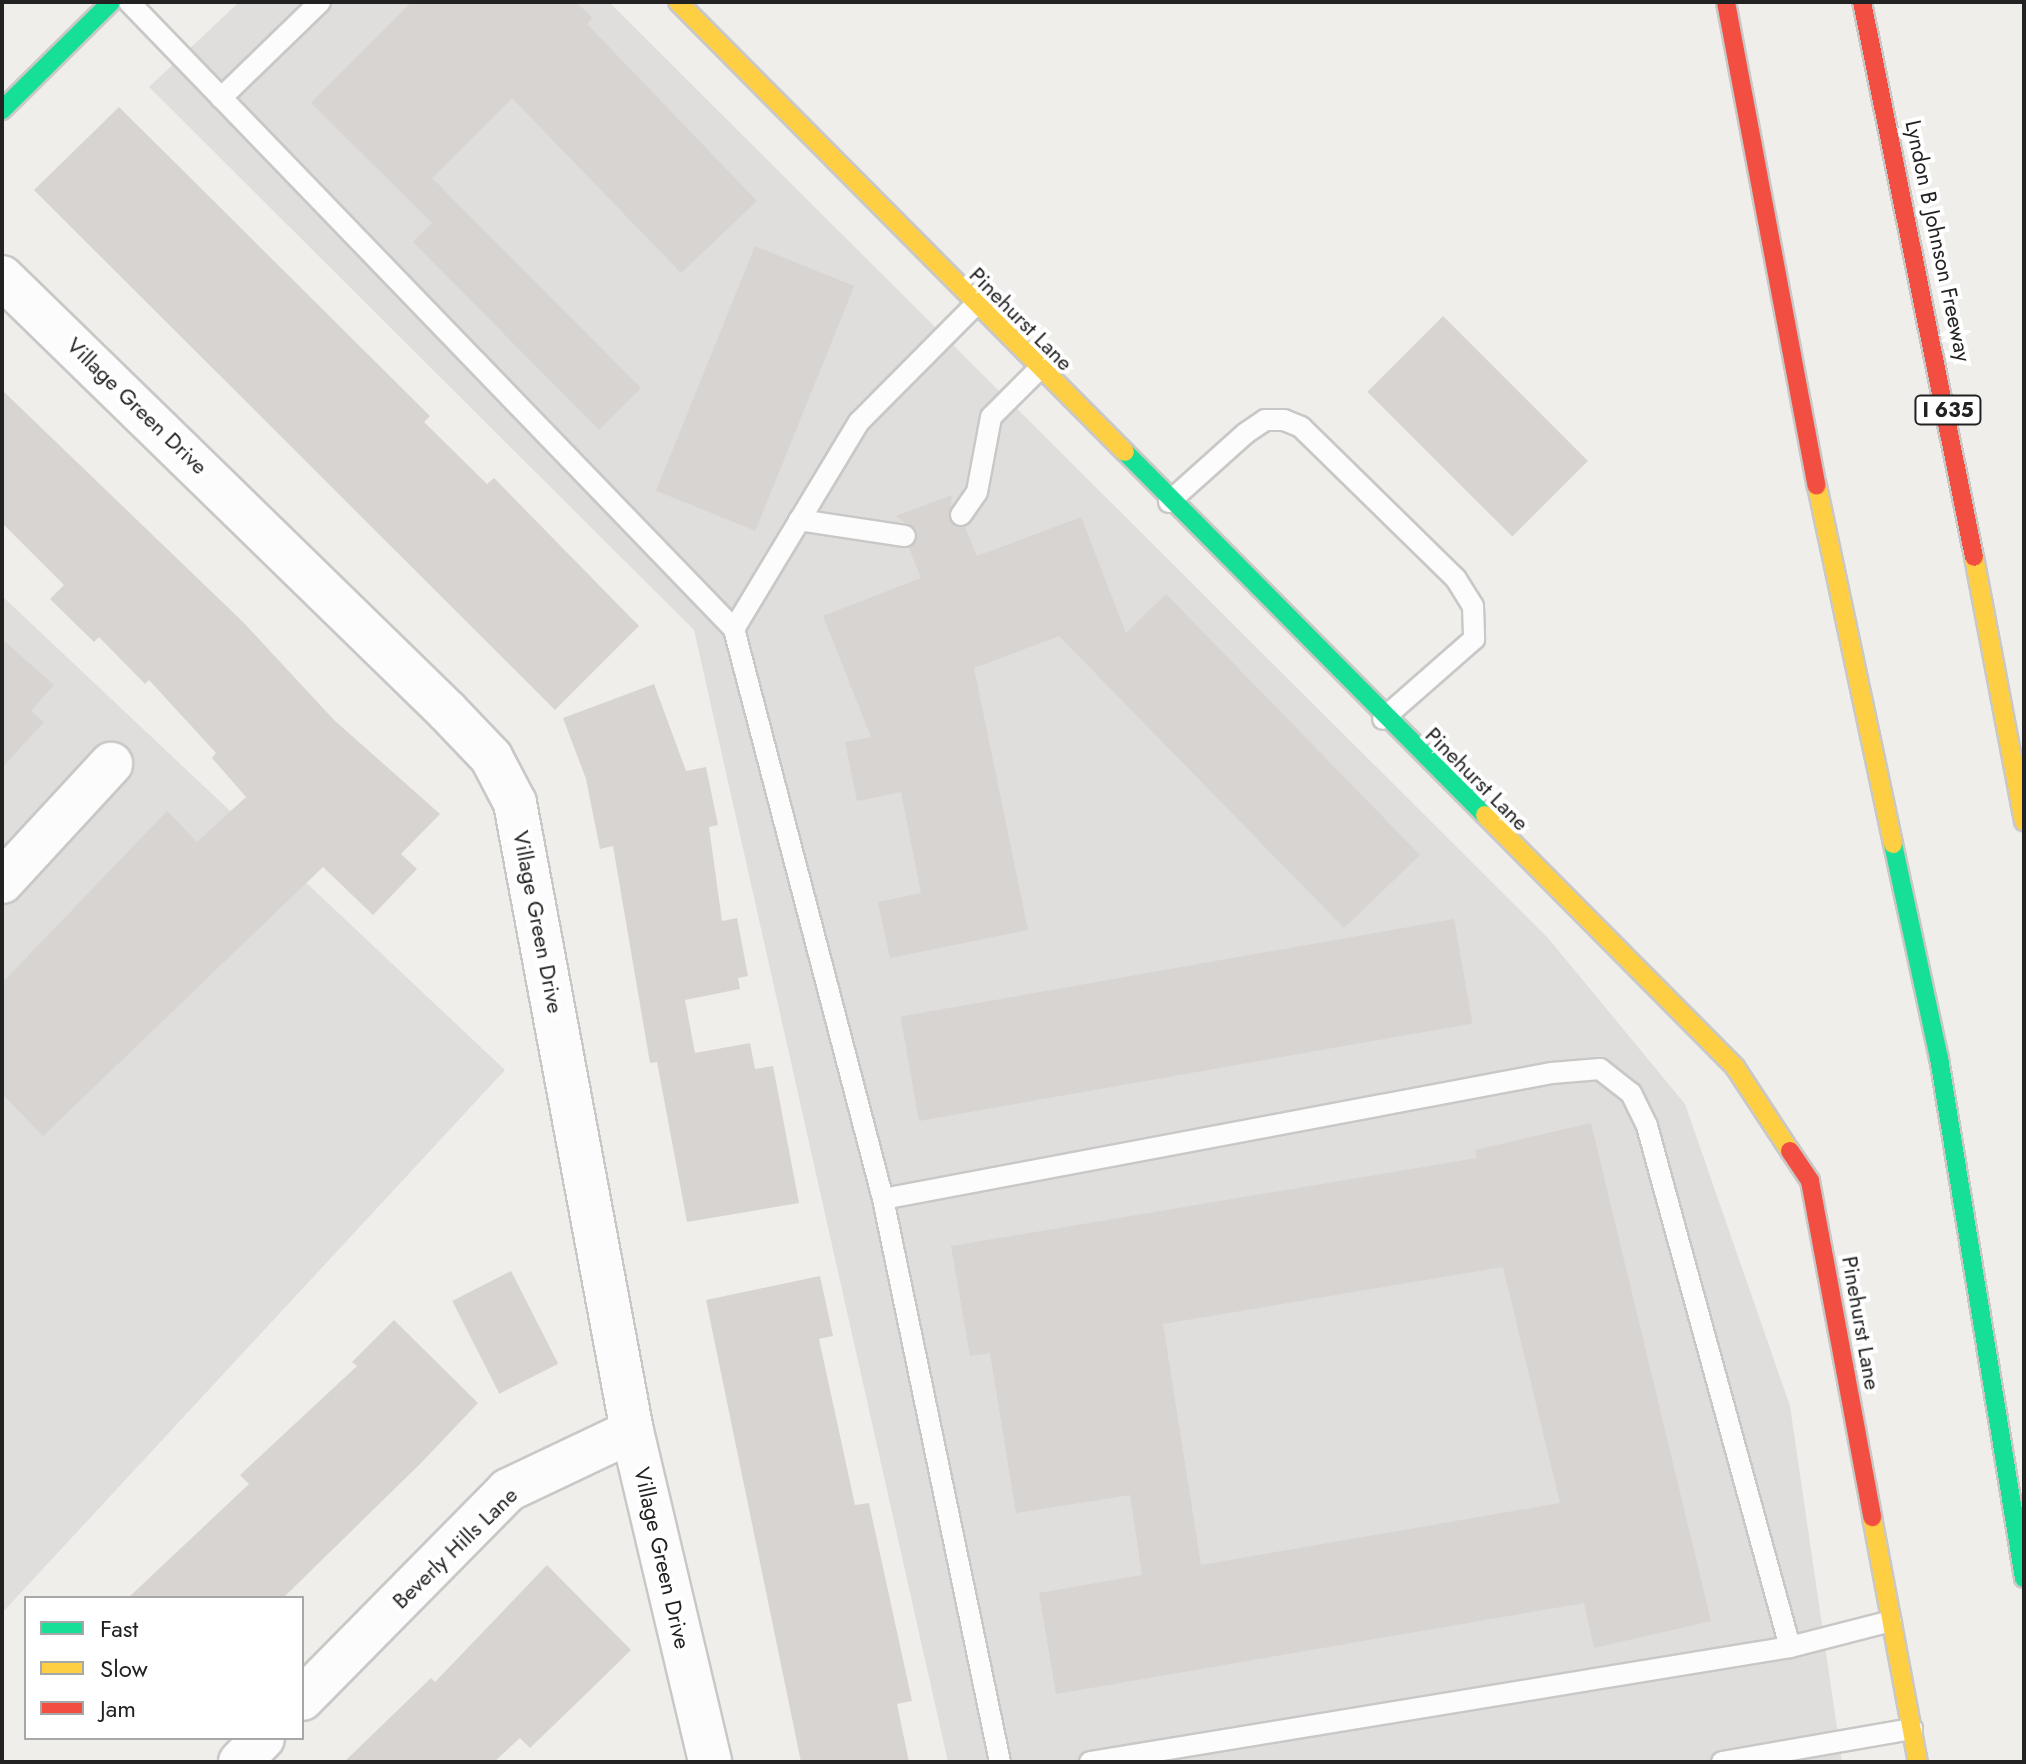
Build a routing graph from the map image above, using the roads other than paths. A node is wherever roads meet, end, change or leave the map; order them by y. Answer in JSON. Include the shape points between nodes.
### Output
{"nodes":[{"id":1,"x":111,"y":2,"type":"edge"},
{"id":2,"x":129,"y":2,"type":"edge"},
{"id":3,"x":320,"y":2,"type":"edge"},
{"id":4,"x":678,"y":2,"type":"edge"},
{"id":5,"x":1726,"y":2,"type":"edge"},
{"id":6,"x":1862,"y":2,"type":"edge"},
{"id":7,"x":221,"y":98,"type":"junction"},
{"id":8,"x":2,"y":110,"type":"edge"},
{"id":9,"x":2,"y":277,"type":"edge"},
{"id":10,"x":974,"y":306,"type":"junction"},
{"id":11,"x":1038,"y":370,"type":"junction"},
{"id":12,"x":1169,"y":502,"type":"junction"},
{"id":13,"x":961,"y":515,"type":"dead end"},
{"id":14,"x":799,"y":520,"type":"junction"},
{"id":15,"x":905,"y":536,"type":"dead end"},
{"id":16,"x":734,"y":629,"type":"junction"},
{"id":17,"x":1383,"y":719,"type":"junction"},
{"id":18,"x":111,"y":764,"type":"dead end"},
{"id":19,"x":2024,"y":821,"type":"edge"},
{"id":20,"x":2,"y":882,"type":"edge"},
{"id":21,"x":883,"y":1199,"type":"junction"},
{"id":22,"x":632,"y":1431,"type":"junction"},
{"id":23,"x":2024,"y":1578,"type":"edge"},
{"id":24,"x":1891,"y":1621,"type":"junction"},
{"id":25,"x":1790,"y":1647,"type":"junction"},
{"id":26,"x":304,"y":1697,"type":"edge"},
{"id":27,"x":1912,"y":1729,"type":"junction"},
{"id":28,"x":261,"y":1740,"type":"edge"},
{"id":29,"x":240,"y":1762,"type":"edge"},
{"id":30,"x":710,"y":1762,"type":"edge"},
{"id":31,"x":1000,"y":1762,"type":"edge"},
{"id":32,"x":1090,"y":1762,"type":"edge"},
{"id":33,"x":1722,"y":1762,"type":"edge"},
{"id":34,"x":1918,"y":1762,"type":"edge"}],
"edges":[{"from":1,"to":8,"type":"main road"},
{"from":2,"to":7,"type":"lane"},
{"from":3,"to":7,"type":"lane"},
{"from":4,"to":10,"type":"main road","name":"Pinehurst Lane"},
{"from":5,"to":23,"type":"main road","via":[[1833,569],[1942,1073]]},
{"from":6,"to":19,"type":"main road","name":"Lyndon B Johnson Freeway","number":"I 635","via":[[1917,252]]},
{"from":7,"to":16,"type":"lane"},
{"from":9,"to":22,"type":"street","name":"Village Green Drive","via":[[491,757],[515,803]]},
{"from":10,"to":11,"type":"main road","name":"Pinehurst Lane"},
{"from":10,"to":14,"type":"lane","via":[[859,422]]},
{"from":11,"to":12,"type":"main road","name":"Pinehurst Lane"},
{"from":11,"to":13,"type":"lane","via":[[991,417],[977,492]]},
{"from":12,"to":17,"type":"main road","name":"Pinehurst Lane"},
{"from":12,"to":17,"type":"lane","via":[[1246,433],[1265,420],[1284,420],[1301,427],[1456,579],[1473,606],[1474,639]]},
{"from":14,"to":15,"type":"lane"},
{"from":14,"to":16,"type":"lane"},
{"from":16,"to":21,"type":"lane"},
{"from":17,"to":24,"type":"main road","name":"Pinehurst Lane","via":[[1735,1067],[1810,1181]]},
{"from":18,"to":20,"type":"street"},
{"from":21,"to":25,"type":"lane","via":[[1537,1075],[1600,1069],[1631,1093],[1647,1126]]},
{"from":21,"to":31,"type":"lane"},
{"from":22,"to":26,"type":"street","name":"Beverly Hills Lane","via":[[508,1490]]},
{"from":22,"to":30,"type":"street","name":"Village Green Drive"},
{"from":24,"to":25,"type":"lane"},
{"from":24,"to":27,"type":"main road","name":"Pinehurst Lane"},
{"from":25,"to":32,"type":"lane"},
{"from":27,"to":33,"type":"lane"},
{"from":27,"to":34,"type":"main road","name":"Pinehurst Lane"},
{"from":28,"to":29,"type":"street"}]}
